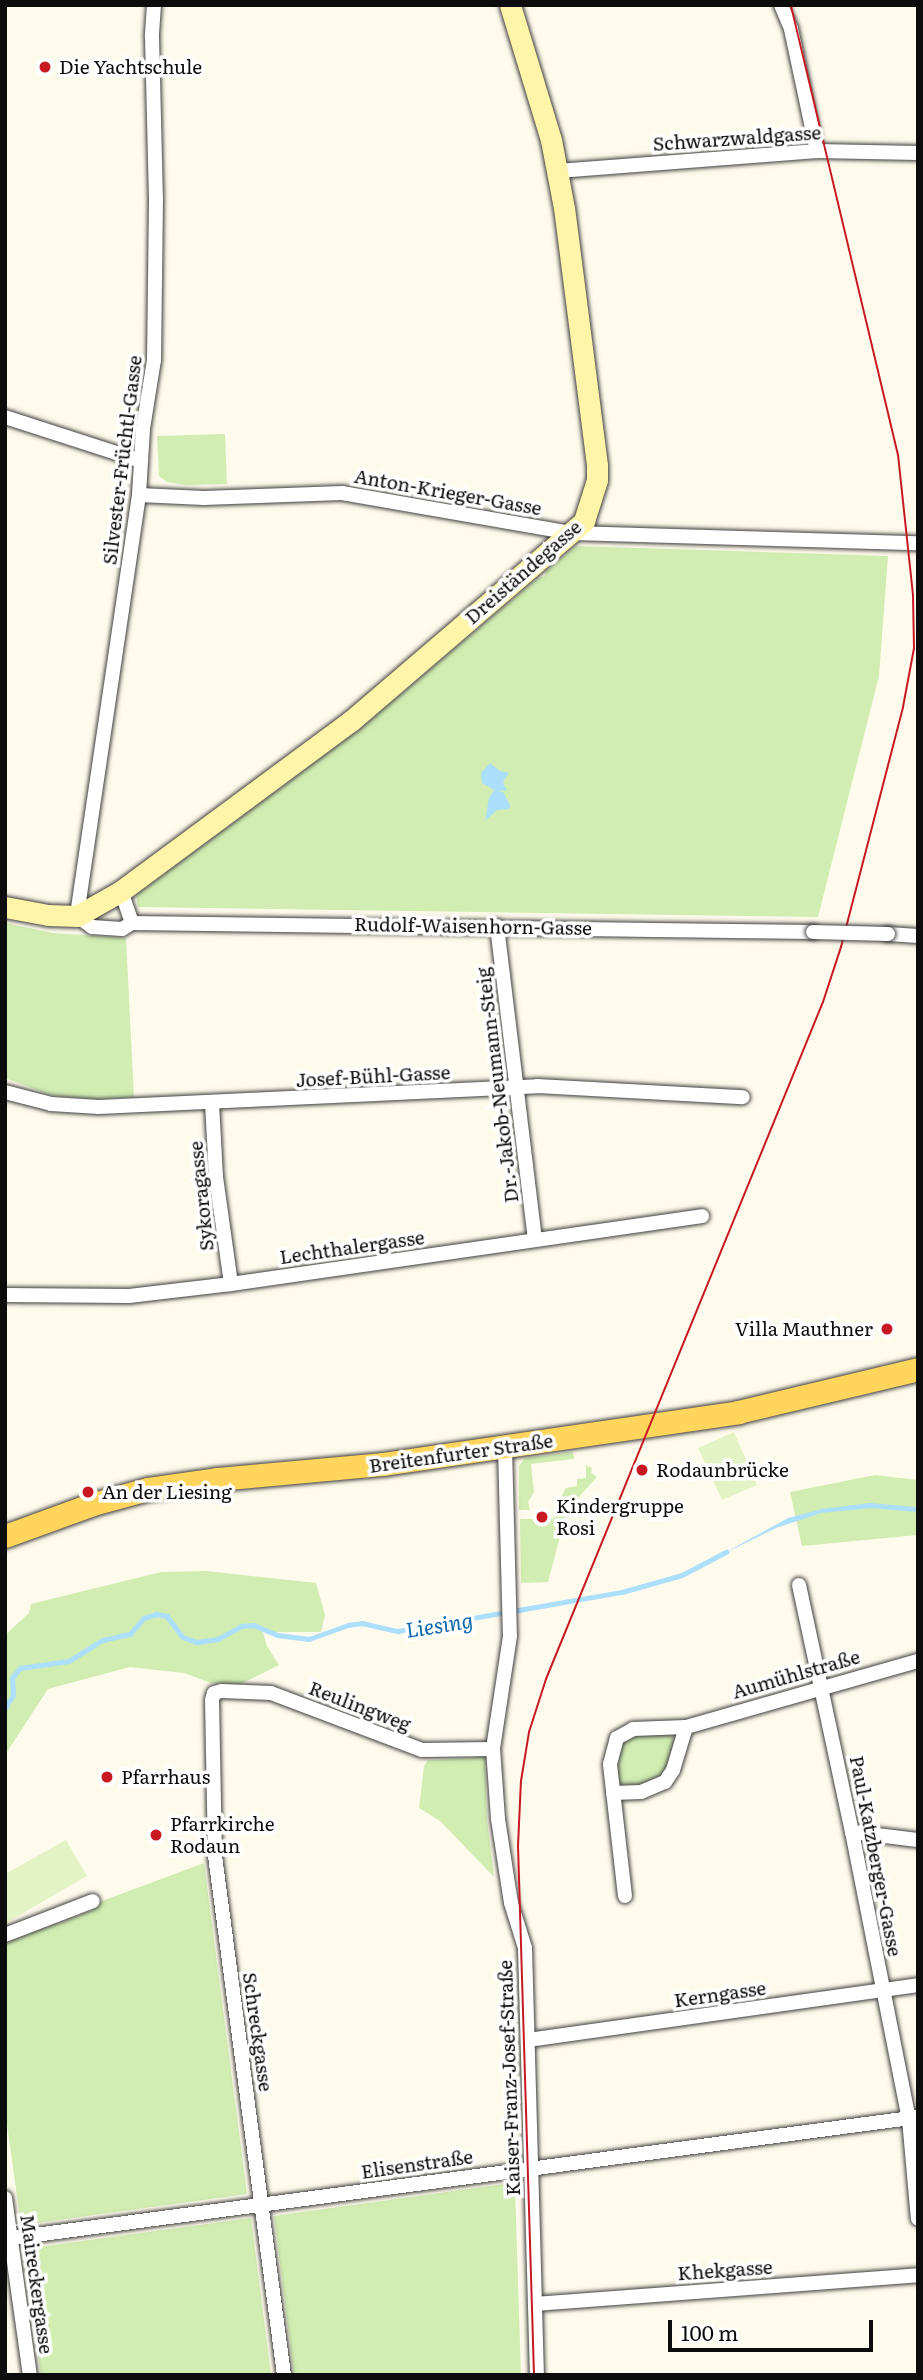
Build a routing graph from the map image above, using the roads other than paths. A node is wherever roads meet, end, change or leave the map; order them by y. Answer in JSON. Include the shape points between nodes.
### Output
{"nodes":[{"id":1,"x":154,"y":5,"type":"edge"},
{"id":2,"x":510,"y":5,"type":"edge"},
{"id":3,"x":781,"y":5,"type":"edge"},
{"id":4,"x":817,"y":151,"type":"junction"},
{"id":5,"x":918,"y":153,"type":"edge"},
{"id":6,"x":558,"y":171,"type":"junction"},
{"id":7,"x":5,"y":417,"type":"edge"},
{"id":8,"x":141,"y":461,"type":"junction"},
{"id":9,"x":139,"y":495,"type":"junction"},
{"id":10,"x":571,"y":533,"type":"junction"},
{"id":11,"x":918,"y":543,"type":"edge"},
{"id":12,"x":121,"y":891,"type":"junction"},
{"id":13,"x":5,"y":907,"type":"edge"},
{"id":14,"x":77,"y":916,"type":"junction"},
{"id":15,"x":132,"y":923,"type":"junction"},
{"id":16,"x":497,"y":926,"type":"junction"},
{"id":17,"x":918,"y":936,"type":"edge"},
{"id":18,"x":516,"y":1088,"type":"junction"},
{"id":19,"x":5,"y":1092,"type":"edge"},
{"id":20,"x":743,"y":1097,"type":"dead end"},
{"id":21,"x":212,"y":1103,"type":"junction"},
{"id":22,"x":702,"y":1216,"type":"dead end"},
{"id":23,"x":535,"y":1240,"type":"junction"},
{"id":24,"x":231,"y":1284,"type":"junction"},
{"id":25,"x":5,"y":1295,"type":"edge"},
{"id":26,"x":918,"y":1369,"type":"edge"},
{"id":27,"x":505,"y":1448,"type":"junction"},
{"id":28,"x":5,"y":1536,"type":"edge"},
{"id":29,"x":799,"y":1585,"type":"dead end"},
{"id":30,"x":918,"y":1661,"type":"edge"},
{"id":31,"x":821,"y":1686,"type":"junction"},
{"id":32,"x":214,"y":1693,"type":"joint"},
{"id":33,"x":686,"y":1727,"type":"junction"},
{"id":34,"x":493,"y":1749,"type":"junction"},
{"id":35,"x":613,"y":1793,"type":"junction"},
{"id":36,"x":852,"y":1832,"type":"junction"},
{"id":37,"x":918,"y":1840,"type":"edge"},
{"id":38,"x":625,"y":1896,"type":"dead end"},
{"id":39,"x":93,"y":1901,"type":"dead end"},
{"id":40,"x":5,"y":1935,"type":"edge"},
{"id":41,"x":918,"y":1985,"type":"edge"},
{"id":42,"x":884,"y":1992,"type":"junction"},
{"id":43,"x":528,"y":2040,"type":"junction"},
{"id":44,"x":914,"y":2118,"type":"edge"},
{"id":45,"x":531,"y":2169,"type":"junction"},
{"id":46,"x":5,"y":2198,"type":"edge"},
{"id":47,"x":262,"y":2205,"type":"junction"},
{"id":48,"x":918,"y":2219,"type":"edge"},
{"id":49,"x":9,"y":2239,"type":"edge"},
{"id":50,"x":918,"y":2275,"type":"edge"},
{"id":51,"x":535,"y":2304,"type":"junction"},
{"id":52,"x":30,"y":2375,"type":"edge"},
{"id":53,"x":284,"y":2375,"type":"edge"},
{"id":54,"x":537,"y":2375,"type":"edge"}],
"edges":[{"from":1,"to":8,"type":"street","name":"Silvester-Früchtl-Gasse","via":[[155,346]]},
{"from":2,"to":6,"type":"street","name":"Dreiständegasse"},
{"from":3,"to":4,"type":"street","via":[[791,29]]},
{"from":4,"to":5,"type":"street","name":"Schwarzwaldgasse"},
{"from":4,"to":6,"type":"street","name":"Schwarzwaldgasse"},
{"from":6,"to":10,"type":"street","name":"Dreiständegasse","via":[[597,480],[584,521]]},
{"from":7,"to":8,"type":"street"},
{"from":8,"to":9,"type":"street","name":"Silvester-Früchtl-Gasse"},
{"from":9,"to":10,"type":"street","name":"Anton-Krieger-Gasse","via":[[204,498],[342,493]]},
{"from":9,"to":14,"type":"street","name":"Silvester-Früchtl-Gasse"},
{"from":10,"to":11,"type":"street","name":"Anton-Krieger-Gasse"},
{"from":10,"to":12,"type":"street","name":"Dreiständegasse","via":[[351,721]]},
{"from":12,"to":14,"type":"street","name":"Dreiständegasse"},
{"from":12,"to":15,"type":"street"},
{"from":13,"to":14,"type":"street","name":"Rudolf-Waisenhorn-Gasse"},
{"from":14,"to":15,"type":"street","name":"Rudolf-Waisenhorn-Gasse","via":[[92,927],[122,929]]},
{"from":15,"to":16,"type":"street","name":"Rudolf-Waisenhorn-Gasse"},
{"from":16,"to":17,"type":"street","name":"Rudolf-Waisenhorn-Gasse","bridge":true},
{"from":16,"to":18,"type":"street","name":"Dr.-Jakob-Neumann-Steig"},
{"from":18,"to":20,"type":"street","name":"Josef-Bühl-Gasse"},
{"from":18,"to":21,"type":"street","name":"Josef-Bühl-Gasse"},
{"from":18,"to":23,"type":"street","name":"Dr.-Jakob-Neumann-Steig"},
{"from":19,"to":21,"type":"street","name":"Josef-Bühl-Gasse","via":[[51,1104],[99,1107]]},
{"from":21,"to":24,"type":"street","name":"Sykoragasse","via":[[216,1177]]},
{"from":22,"to":23,"type":"street","name":"Lechthalergasse"},
{"from":23,"to":24,"type":"street","name":"Lechthalergasse"},
{"from":24,"to":25,"type":"street","name":"Lechthalergasse","via":[[130,1296]]},
{"from":26,"to":27,"type":"main road","name":"Breitenfurter Straße","via":[[755,1409]]},
{"from":27,"to":28,"type":"main road","name":"Breitenfurter Straße","via":[[159,1487],[93,1504]]},
{"from":27,"to":34,"type":"street","name":"Kaiser-Franz-Josef-Straße","via":[[510,1636]]},
{"from":29,"to":31,"type":"street","name":"Paul-Katzberger-Gasse"},
{"from":30,"to":31,"type":"street","name":"Aumühlstraße"},
{"from":31,"to":33,"type":"street","name":"Aumühlstraße"},
{"from":31,"to":36,"type":"street","name":"Paul-Katzberger-Gasse"},
{"from":32,"to":34,"type":"street","name":"Reulingweg","via":[[271,1693],[422,1750]]},
{"from":32,"to":47,"type":"street","name":"Schreckgasse","via":[[215,1856]]},
{"from":33,"to":35,"type":"street","via":[[665,1782],[641,1792]]},
{"from":33,"to":35,"type":"street","name":"Aumühlstraße","via":[[633,1729],[617,1738],[610,1754]]},
{"from":34,"to":43,"type":"street","name":"Kaiser-Franz-Josef-Straße","via":[[510,1903],[525,1948]]},
{"from":35,"to":38,"type":"street","name":"Aumühlstraße"},
{"from":36,"to":37,"type":"street"},
{"from":36,"to":42,"type":"street","name":"Paul-Katzberger-Gasse"},
{"from":39,"to":40,"type":"street"},
{"from":41,"to":42,"type":"street","name":"Kerngasse"},
{"from":42,"to":43,"type":"street","name":"Kerngasse"},
{"from":42,"to":44,"type":"street","name":"Paul-Katzberger-Gasse"},
{"from":43,"to":45,"type":"street","name":"Kaiser-Franz-Josef-Straße"},
{"from":44,"to":45,"type":"street","name":"Elisenstraße"},
{"from":44,"to":48,"type":"street","name":"Paul-Katzberger-Gasse"},
{"from":45,"to":47,"type":"street","name":"Elisenstraße"},
{"from":45,"to":51,"type":"street","name":"Kaiser-Franz-Josef-Straße"},
{"from":46,"to":49,"type":"street","name":"Maireckergasse"},
{"from":47,"to":49,"type":"street","name":"Elisenstraße"},
{"from":47,"to":53,"type":"street","name":"Schreckgasse"},
{"from":49,"to":52,"type":"street","name":"Maireckergasse"},
{"from":50,"to":51,"type":"street","name":"Khekgasse"},
{"from":51,"to":54,"type":"street","name":"Kaiser-Franz-Josef-Straße"}]}
